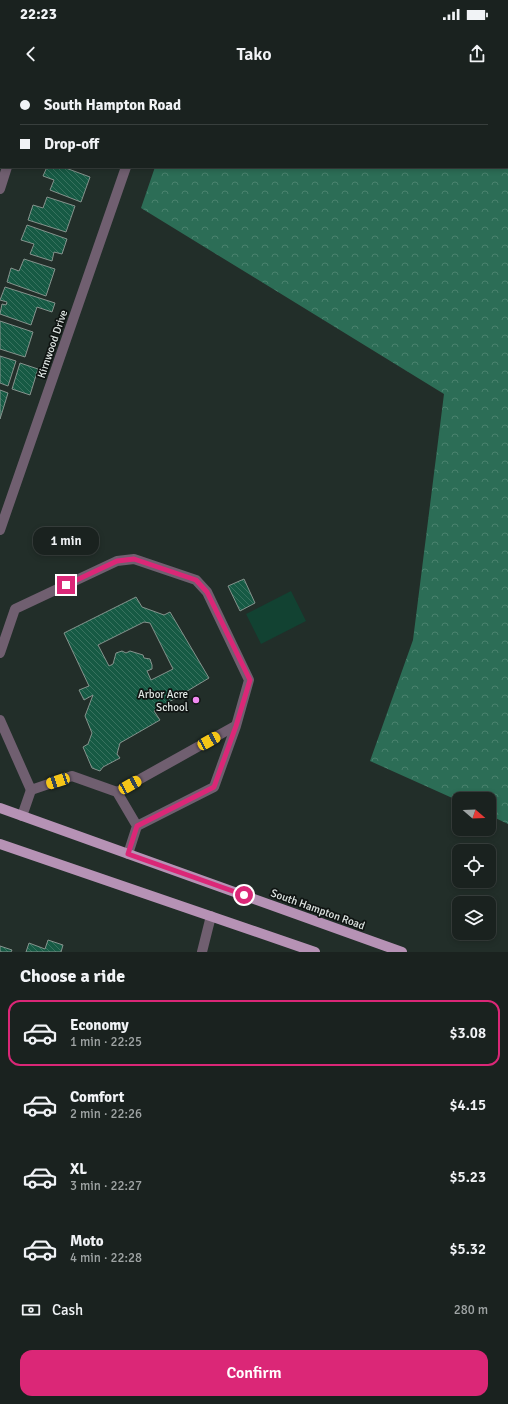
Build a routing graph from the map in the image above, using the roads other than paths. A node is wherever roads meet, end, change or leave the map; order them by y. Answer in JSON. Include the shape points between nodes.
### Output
{"nodes":[{"id":1,"x":7,"y":168,"type":"edge"},
{"id":2,"x":126,"y":168,"type":"edge"},
{"id":3,"x":0,"y":189,"type":"edge"},
{"id":4,"x":0,"y":530,"type":"edge"},
{"id":5,"x":0,"y":653,"type":"edge"},
{"id":6,"x":0,"y":720,"type":"edge"},
{"id":7,"x":236,"y":726,"type":"junction"},
{"id":8,"x":31,"y":790,"type":"junction"},
{"id":9,"x":117,"y":792,"type":"junction"},
{"id":10,"x":0,"y":808,"type":"edge"},
{"id":11,"x":22,"y":816,"type":"junction"},
{"id":12,"x":137,"y":826,"type":"junction"},
{"id":13,"x":0,"y":844,"type":"edge"},
{"id":14,"x":128,"y":854,"type":"junction"},
{"id":15,"x":210,"y":916,"type":"junction"},
{"id":16,"x":202,"y":952,"type":"edge"},
{"id":17,"x":315,"y":952,"type":"edge"},
{"id":18,"x":402,"y":952,"type":"edge"}],
"edges":[{"from":1,"to":3,"type":"street"},
{"from":2,"to":4,"type":"street","name":"Kirnwood Drive"},
{"from":5,"to":7,"type":"street","via":[[15,609],[117,561],[134,559],[196,580],[207,592],[250,680]]},
{"from":6,"to":8,"type":"street"},
{"from":7,"to":9,"type":"street"},
{"from":7,"to":12,"type":"street","via":[[214,787]]},
{"from":8,"to":9,"type":"street","via":[[72,776]]},
{"from":8,"to":11,"type":"street"},
{"from":9,"to":12,"type":"street"},
{"from":10,"to":11,"type":"main road","name":"South Hampton Road"},
{"from":11,"to":14,"type":"main road","name":"South Hampton Road"},
{"from":12,"to":14,"type":"street"},
{"from":13,"to":15,"type":"main road"},
{"from":14,"to":18,"type":"main road","name":"South Hampton Road"},
{"from":15,"to":16,"type":"street"},
{"from":15,"to":17,"type":"main road"}]}
